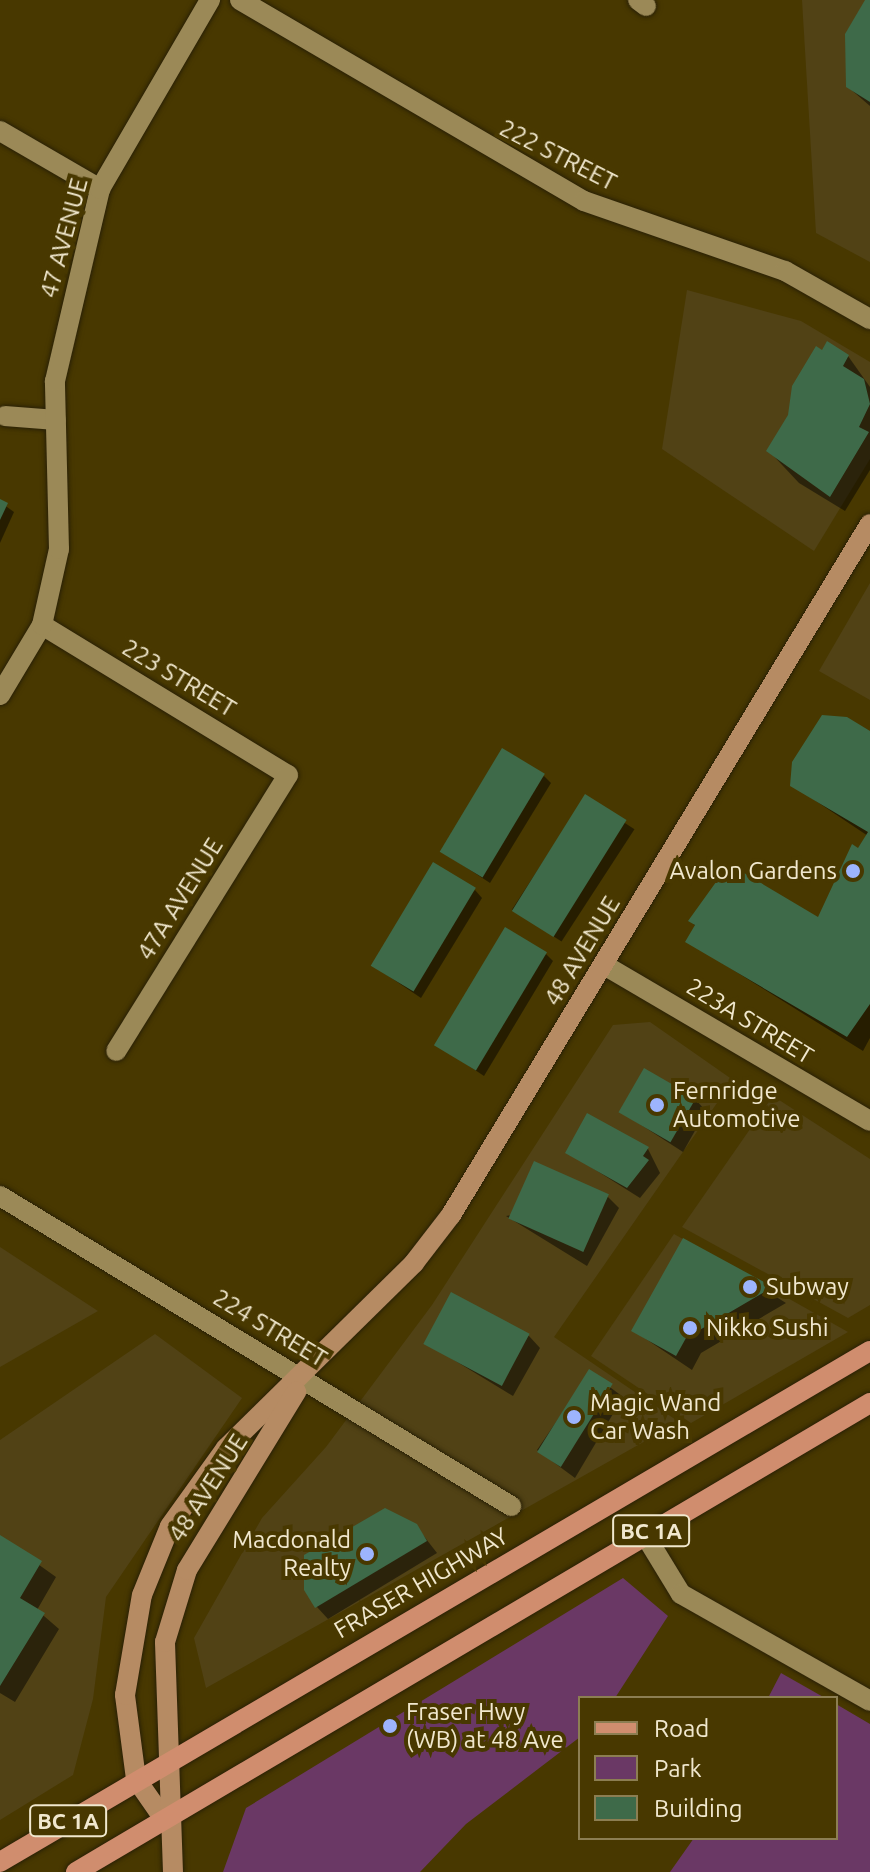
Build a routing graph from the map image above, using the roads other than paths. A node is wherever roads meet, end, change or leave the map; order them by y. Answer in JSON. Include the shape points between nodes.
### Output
{"nodes":[{"id":1,"x":210,"y":0,"type":"edge"},
{"id":2,"x":240,"y":0,"type":"edge"},
{"id":3,"x":0,"y":131,"type":"edge"},
{"id":4,"x":100,"y":189,"type":"junction"},
{"id":5,"x":870,"y":319,"type":"edge"},
{"id":6,"x":5,"y":416,"type":"dead end"},
{"id":7,"x":56,"y":420,"type":"junction"},
{"id":8,"x":870,"y":524,"type":"edge"},
{"id":9,"x":42,"y":625,"type":"junction"},
{"id":10,"x":0,"y":695,"type":"edge"},
{"id":11,"x":288,"y":775,"type":"joint"},
{"id":12,"x":604,"y":965,"type":"junction"},
{"id":13,"x":116,"y":1051,"type":"dead end"},
{"id":14,"x":870,"y":1121,"type":"edge"},
{"id":15,"x":0,"y":1196,"type":"edge"},
{"id":16,"x":870,"y":1351,"type":"edge"},
{"id":17,"x":303,"y":1378,"type":"junction"},
{"id":18,"x":870,"y":1403,"type":"edge"},
{"id":19,"x":511,"y":1506,"type":"dead end"},
{"id":20,"x":645,"y":1535,"type":"junction"},
{"id":21,"x":870,"y":1701,"type":"edge"},
{"id":22,"x":172,"y":1758,"type":"junction"},
{"id":23,"x":136,"y":1779,"type":"junction"},
{"id":24,"x":166,"y":1822,"type":"junction"},
{"id":25,"x":0,"y":1862,"type":"edge"},
{"id":26,"x":76,"y":1872,"type":"edge"},
{"id":27,"x":173,"y":1872,"type":"edge"}],
"edges":[{"from":1,"to":4,"type":"street","name":"47 AVENUE"},
{"from":2,"to":5,"type":"street","name":"222 STREET","via":[[584,201],[785,271]]},
{"from":3,"to":4,"type":"street"},
{"from":4,"to":7,"type":"street","name":"47 AVENUE","via":[[55,381]]},
{"from":6,"to":7,"type":"street"},
{"from":7,"to":9,"type":"street","name":"47 AVENUE","via":[[59,549]]},
{"from":8,"to":12,"type":"main road","name":"48 AVENUE"},
{"from":9,"to":10,"type":"street","name":"47 AVENUE"},
{"from":9,"to":11,"type":"street","name":"223 STREET"},
{"from":11,"to":13,"type":"street","name":"47A AVENUE"},
{"from":12,"to":14,"type":"street","name":"223A STREET"},
{"from":12,"to":17,"type":"main road","name":"48 AVENUE","via":[[432,1241]]},
{"from":15,"to":17,"type":"street","name":"224 STREET"},
{"from":16,"to":22,"type":"main road","name":"FRASER HIGHWAY","number":"BC 1A"},
{"from":17,"to":19,"type":"street","name":"224 STREET"},
{"from":17,"to":22,"type":"main road","name":"48 AVENUE","via":[[255,1468],[206,1535],[176,1600],[163,1687]]},
{"from":17,"to":23,"type":"main road","name":"48 AVENUE","via":[[226,1448],[153,1561],[130,1645],[125,1695]]},
{"from":18,"to":20,"type":"main road","number":"BC 1A"},
{"from":20,"to":21,"type":"street","via":[[681,1594]]},
{"from":20,"to":24,"type":"main road","number":"BC 1A"},
{"from":22,"to":23,"type":"main road","name":"FRASER HIGHWAY","number":"BC 1A"},
{"from":22,"to":24,"type":"main road","name":"48 AVENUE"},
{"from":23,"to":24,"type":"main road","name":"48 AVENUE"},
{"from":23,"to":25,"type":"main road","name":"FRASER HIGHWAY","number":"BC 1A"},
{"from":24,"to":26,"type":"main road","number":"BC 1A"},
{"from":24,"to":27,"type":"main road","name":"48 AVENUE"}]}
